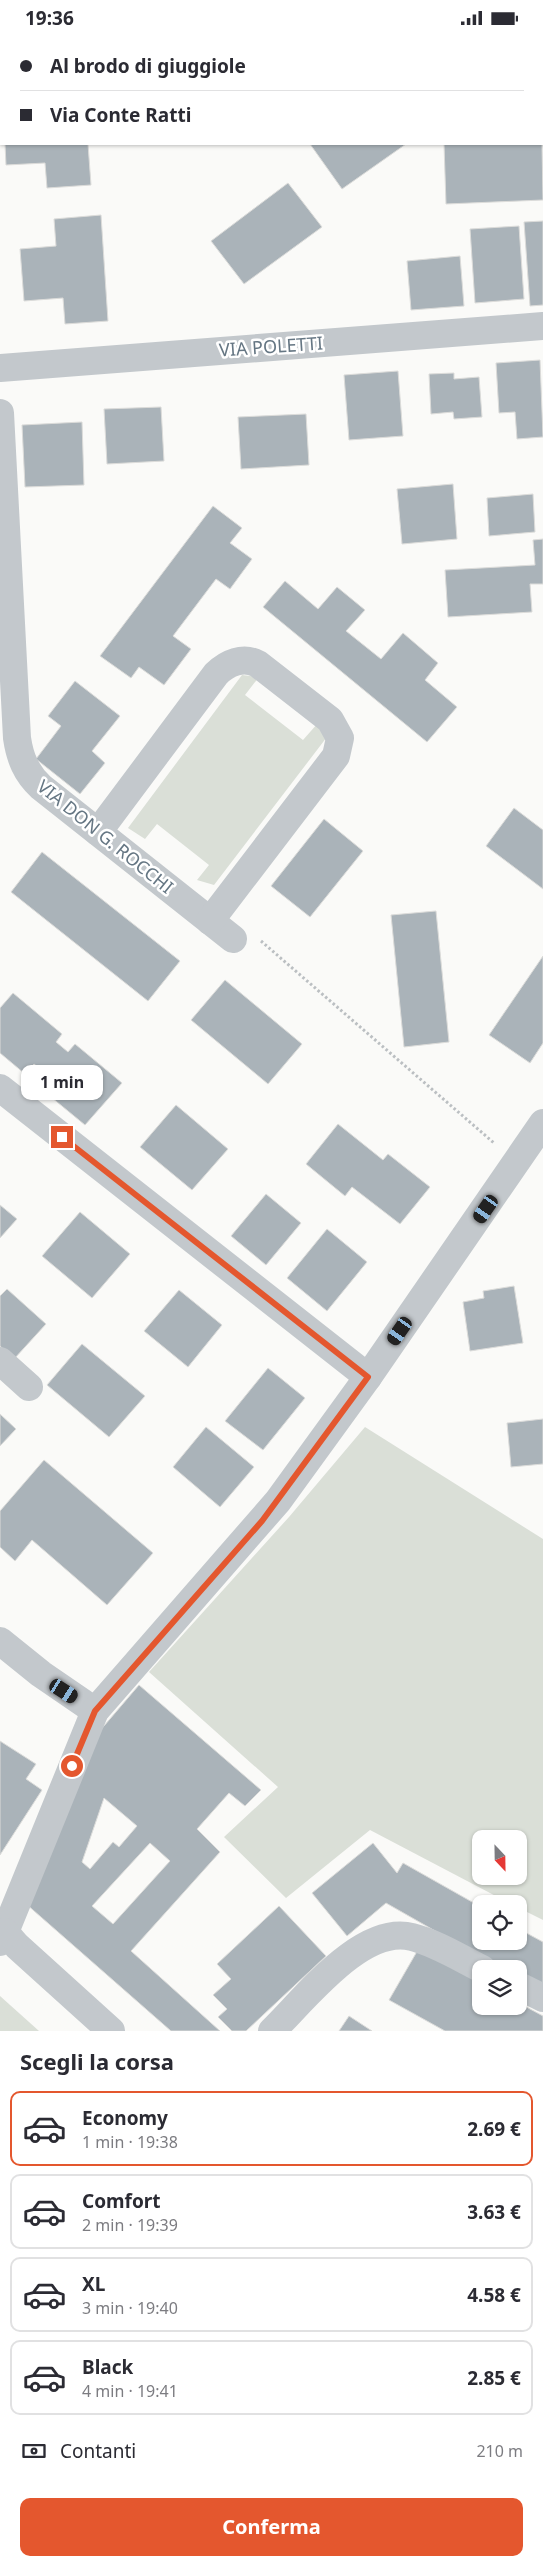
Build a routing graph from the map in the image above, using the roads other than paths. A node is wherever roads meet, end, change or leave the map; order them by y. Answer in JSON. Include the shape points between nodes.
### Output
{"nodes":[{"id":1,"x":543,"y":326,"type":"edge"},
{"id":2,"x":0,"y":368,"type":"edge"},
{"id":3,"x":0,"y":413,"type":"edge"},
{"id":4,"x":98,"y":832,"type":"junction"},
{"id":5,"x":210,"y":921,"type":"junction"},
{"id":6,"x":233,"y":939,"type":"road end"},
{"id":7,"x":0,"y":1088,"type":"edge"},
{"id":8,"x":543,"y":1123,"type":"edge"},
{"id":9,"x":0,"y":1361,"type":"edge"},
{"id":10,"x":368,"y":1377,"type":"junction"},
{"id":11,"x":30,"y":1387,"type":"dead end"},
{"id":12,"x":0,"y":1641,"type":"edge"},
{"id":13,"x":95,"y":1711,"type":"junction"},
{"id":14,"x":3,"y":1937,"type":"edge"},
{"id":15,"x":472,"y":1964,"type":"edge"},
{"id":16,"x":527,"y":1990,"type":"edge"},
{"id":17,"x":543,"y":1998,"type":"edge"},
{"id":18,"x":111,"y":2031,"type":"edge"},
{"id":19,"x":272,"y":2031,"type":"edge"}],
"edges":[{"from":1,"to":2,"type":"street","name":"VIA POLETTI"},
{"from":3,"to":4,"type":"street","name":"VIA DON G. ROCCHI","via":[[20,756],[36,783]]},
{"from":4,"to":5,"type":"street","name":"VIA DON G. ROCCHI"},
{"from":4,"to":5,"type":"street","via":[[216,674],[228,664],[245,660],[258,664],[330,720],[340,738],[336,756]]},
{"from":5,"to":6,"type":"street","name":"VIA DON G. ROCCHI"},
{"from":7,"to":10,"type":"street"},
{"from":8,"to":10,"type":"street"},
{"from":9,"to":11,"type":"street"},
{"from":10,"to":13,"type":"street","via":[[262,1521]]},
{"from":12,"to":13,"type":"street"},
{"from":13,"to":14,"type":"street"},
{"from":14,"to":18,"type":"street"},
{"from":15,"to":19,"type":"street","via":[[412,1937],[384,1937],[349,1955]]},
{"from":16,"to":17,"type":"street"}]}
